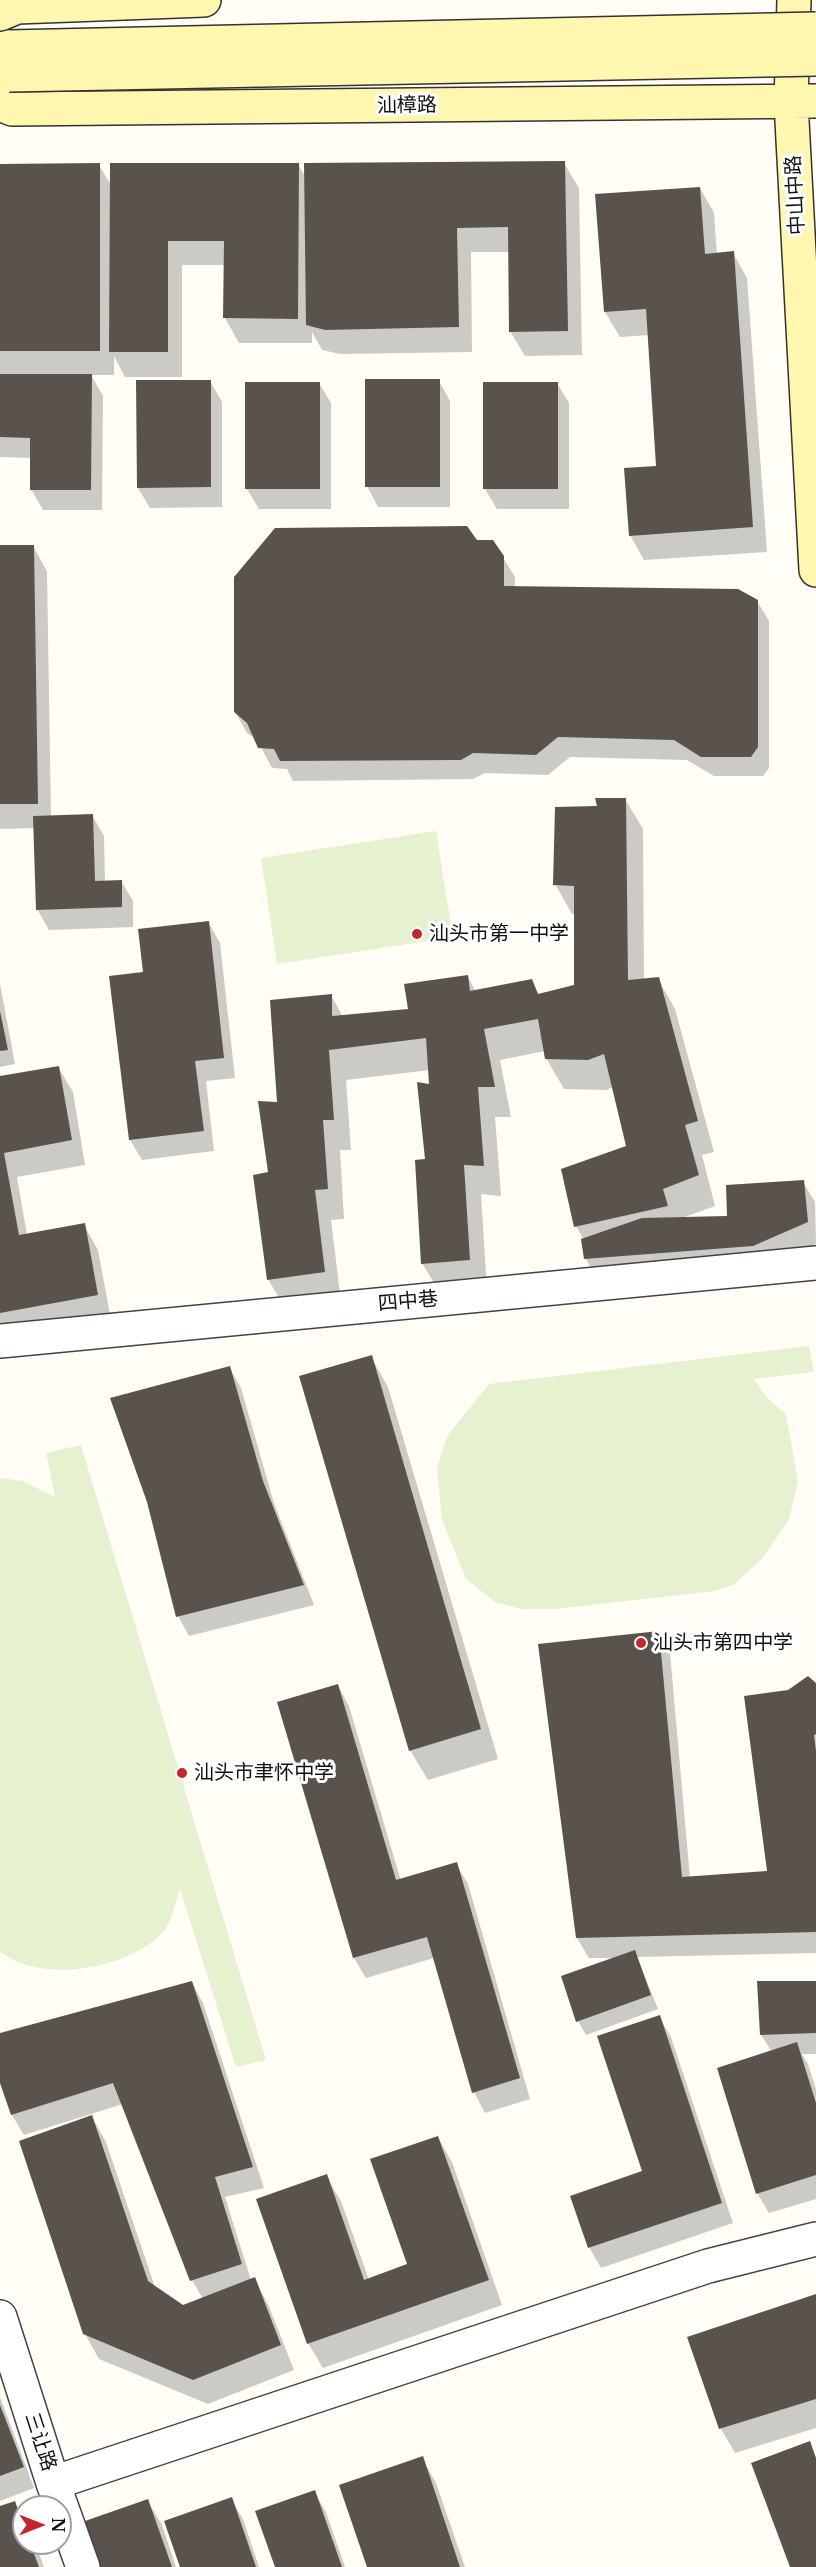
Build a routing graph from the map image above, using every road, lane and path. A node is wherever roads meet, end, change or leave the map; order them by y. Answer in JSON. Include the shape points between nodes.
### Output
{"nodes":[{"id":1,"x":204,"y":0,"type":"edge"},
{"id":2,"x":794,"y":0,"type":"edge"},
{"id":3,"x":0,"y":14,"type":"edge"},
{"id":4,"x":816,"y":29,"type":"edge"},
{"id":5,"x":816,"y":59,"type":"edge"},
{"id":6,"x":4,"y":70,"type":"edge"},
{"id":7,"x":804,"y":101,"type":"edge"},
{"id":8,"x":816,"y":570,"type":"edge"},
{"id":9,"x":816,"y":1263,"type":"edge"},
{"id":10,"x":0,"y":1341,"type":"edge"},
{"id":11,"x":816,"y":2239,"type":"edge"},
{"id":12,"x":0,"y":2317,"type":"edge"},
{"id":13,"x":52,"y":2483,"type":"junction"},
{"id":14,"x":83,"y":2567,"type":"edge"}],
"edges":[{"from":1,"to":3,"type":"street","via":[[17,7]]},
{"from":2,"to":7,"type":"street","name":"中山中路"},
{"from":4,"to":6,"type":"street","bridge":true},
{"from":5,"to":6,"type":"street","name":"汕樟路","bridge":true},
{"from":6,"to":7,"type":"street","name":"汕樟路","via":[[12,110]]},
{"from":7,"to":8,"type":"street","name":"中山中路"},
{"from":9,"to":10,"type":"street","name":"四中巷"},
{"from":11,"to":13,"type":"street","via":[[708,2266]]},
{"from":12,"to":13,"type":"street","name":"三让路"},
{"from":13,"to":14,"type":"street","name":"三让路"}]}
